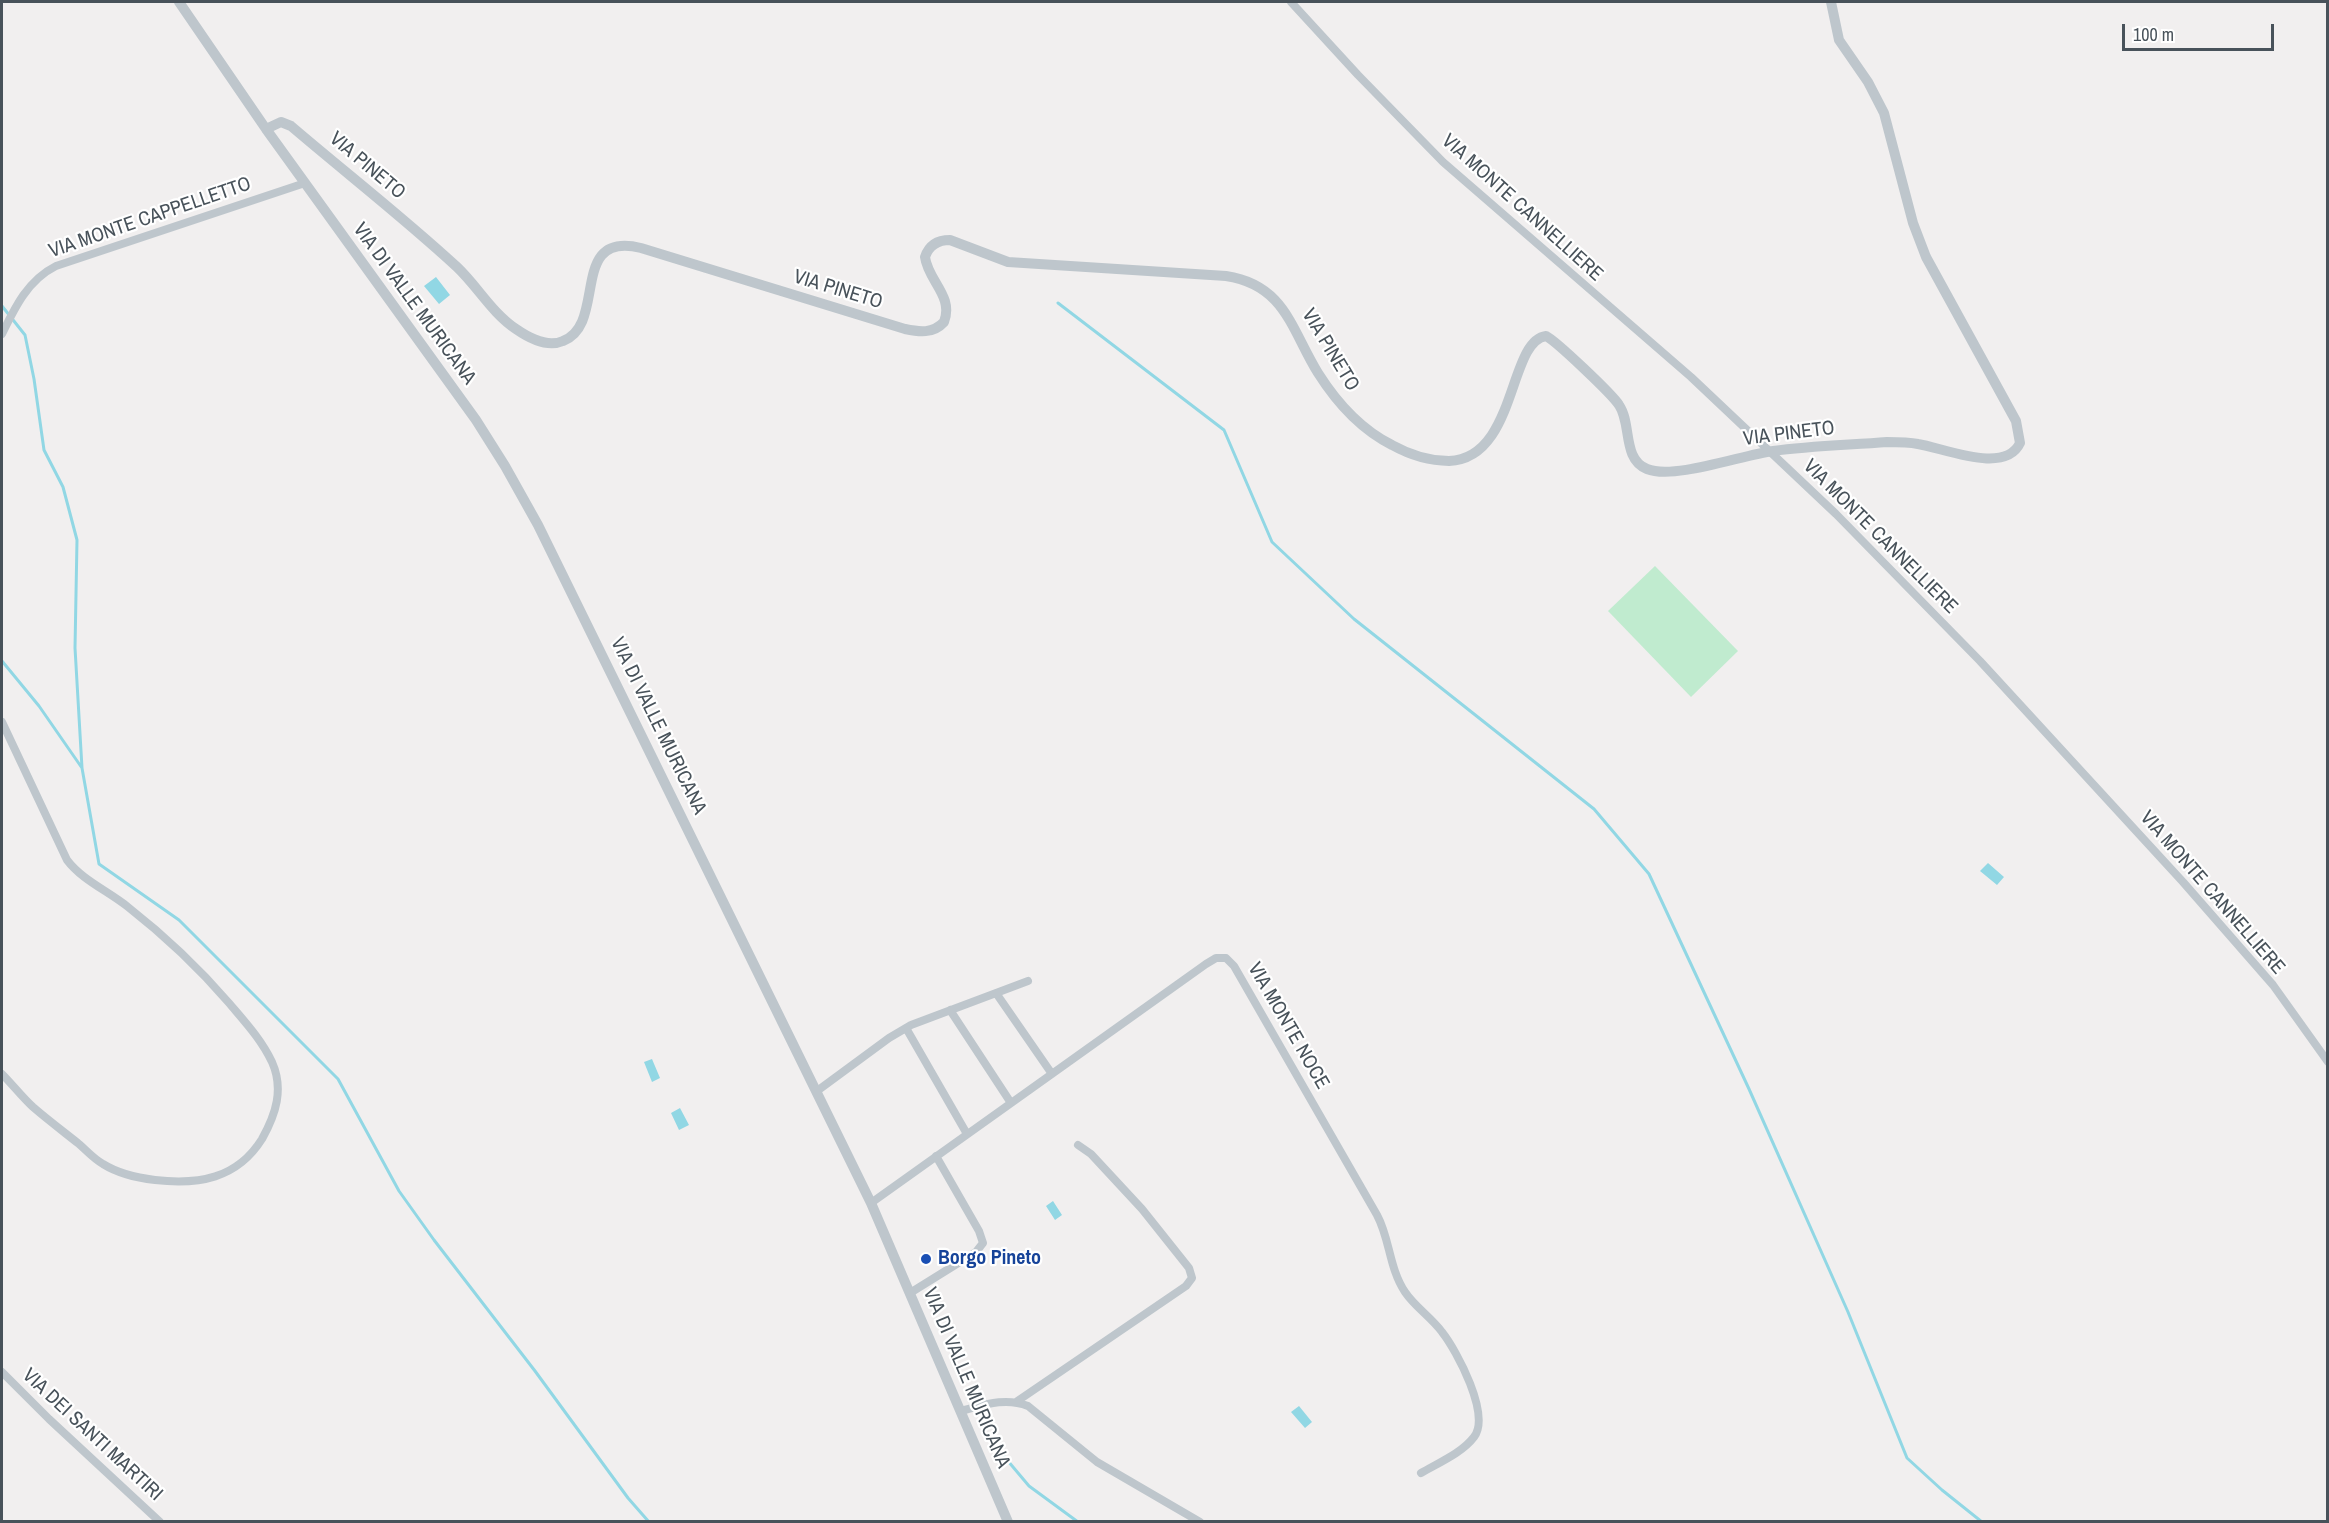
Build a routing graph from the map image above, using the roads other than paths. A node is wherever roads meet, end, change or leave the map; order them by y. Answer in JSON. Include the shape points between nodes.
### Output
{"nodes":[{"id":1,"x":179,"y":2,"type":"edge"},
{"id":2,"x":1291,"y":2,"type":"edge"},
{"id":3,"x":1831,"y":2,"type":"edge"},
{"id":4,"x":266,"y":129,"type":"junction"},
{"id":5,"x":305,"y":183,"type":"junction"},
{"id":6,"x":2,"y":334,"type":"edge"},
{"id":7,"x":1772,"y":451,"type":"junction"},
{"id":8,"x":2,"y":722,"type":"edge"},
{"id":9,"x":1028,"y":981,"type":"dead end"},
{"id":10,"x":996,"y":993,"type":"junction"},
{"id":11,"x":950,"y":1010,"type":"junction"},
{"id":12,"x":906,"y":1028,"type":"junction"},
{"id":13,"x":2328,"y":1062,"type":"edge"},
{"id":14,"x":2,"y":1074,"type":"edge"},
{"id":15,"x":1052,"y":1074,"type":"junction"},
{"id":16,"x":817,"y":1091,"type":"junction"},
{"id":17,"x":1011,"y":1103,"type":"junction"},
{"id":18,"x":967,"y":1134,"type":"junction"},
{"id":19,"x":1078,"y":1145,"type":"dead end"},
{"id":20,"x":936,"y":1156,"type":"junction"},
{"id":21,"x":871,"y":1203,"type":"junction"},
{"id":22,"x":910,"y":1293,"type":"junction"},
{"id":23,"x":2,"y":1372,"type":"edge"},
{"id":24,"x":1016,"y":1402,"type":"junction"},
{"id":25,"x":961,"y":1411,"type":"junction"},
{"id":26,"x":1421,"y":1473,"type":"dead end"},
{"id":27,"x":160,"y":1521,"type":"edge"},
{"id":28,"x":1008,"y":1521,"type":"edge"},
{"id":29,"x":1200,"y":1521,"type":"edge"}],
"edges":[{"from":1,"to":4,"type":"street","name":"VIA DI VALLE MURICANA"},
{"from":2,"to":7,"type":"street","name":"VIA MONTE CANNELLIERE","via":[[1443,162]]},
{"from":3,"to":7,"type":"street","name":"VIA PINETO","via":[[1839,40],[1884,113],[1922,249],[2016,421],[2020,443],[2011,454],[1991,459],[1908,442]]},
{"from":4,"to":5,"type":"street","name":"VIA DI VALLE MURICANA"},
{"from":4,"to":7,"type":"street","name":"VIA PINETO","via":[[281,122],[291,126],[457,267],[506,322],[543,342],[561,342],[578,331],[597,262],[606,251],[626,246],[905,329],[929,331],[944,322],[947,310],[925,257],[932,245],[950,240],[1008,262],[1226,276],[1252,283],[1282,308],[1323,381],[1353,418],[1384,441],[1422,458],[1454,460],[1479,449],[1508,406],[1526,351],[1536,339],[1546,336],[1617,402],[1633,456],[1647,469],[1681,470]]},
{"from":5,"to":6,"type":"street","name":"VIA MONTE CAPPELLETTO","via":[[56,266],[28,287]]},
{"from":5,"to":16,"type":"street","name":"VIA DI VALLE MURICANA","via":[[476,420],[517,485]]},
{"from":7,"to":13,"type":"street","name":"VIA MONTE CANNELLIERE","via":[[1980,661],[2183,882],[2272,985]]},
{"from":8,"to":14,"type":"street","via":[[67,860],[167,939],[204,974],[260,1041],[275,1070],[279,1093],[268,1128],[244,1160],[212,1179],[177,1182],[136,1177],[104,1165],[32,1106]]},
{"from":9,"to":10,"type":"street"},
{"from":10,"to":11,"type":"street"},
{"from":10,"to":15,"type":"street"},
{"from":11,"to":12,"type":"street"},
{"from":11,"to":17,"type":"street"},
{"from":12,"to":16,"type":"street"},
{"from":12,"to":18,"type":"street"},
{"from":15,"to":17,"type":"street","name":"VIA MONTE NOCE"},
{"from":15,"to":26,"type":"street","name":"VIA MONTE NOCE","via":[[1209,962],[1222,956],[1230,960],[1380,1220],[1404,1290],[1442,1331],[1466,1373],[1478,1413],[1477,1433]]},
{"from":16,"to":21,"type":"street","name":"VIA DI VALLE MURICANA"},
{"from":17,"to":18,"type":"street","name":"VIA MONTE NOCE"},
{"from":18,"to":20,"type":"street","name":"VIA MONTE NOCE"},
{"from":19,"to":24,"type":"street","via":[[1142,1209],[1189,1268],[1192,1278],[1186,1286]]},
{"from":20,"to":21,"type":"street","name":"VIA MONTE NOCE"},
{"from":20,"to":22,"type":"street","via":[[983,1243],[976,1252]]},
{"from":21,"to":22,"type":"street","name":"VIA DI VALLE MURICANA"},
{"from":22,"to":25,"type":"street","name":"VIA DI VALLE MURICANA"},
{"from":23,"to":27,"type":"street","name":"VIA DEI SANTI MARTIRI"},
{"from":24,"to":25,"type":"street","via":[[998,1401]]},
{"from":24,"to":29,"type":"street","via":[[1031,1408],[1097,1462]]},
{"from":25,"to":28,"type":"street","name":"VIA DI VALLE MURICANA"}]}
